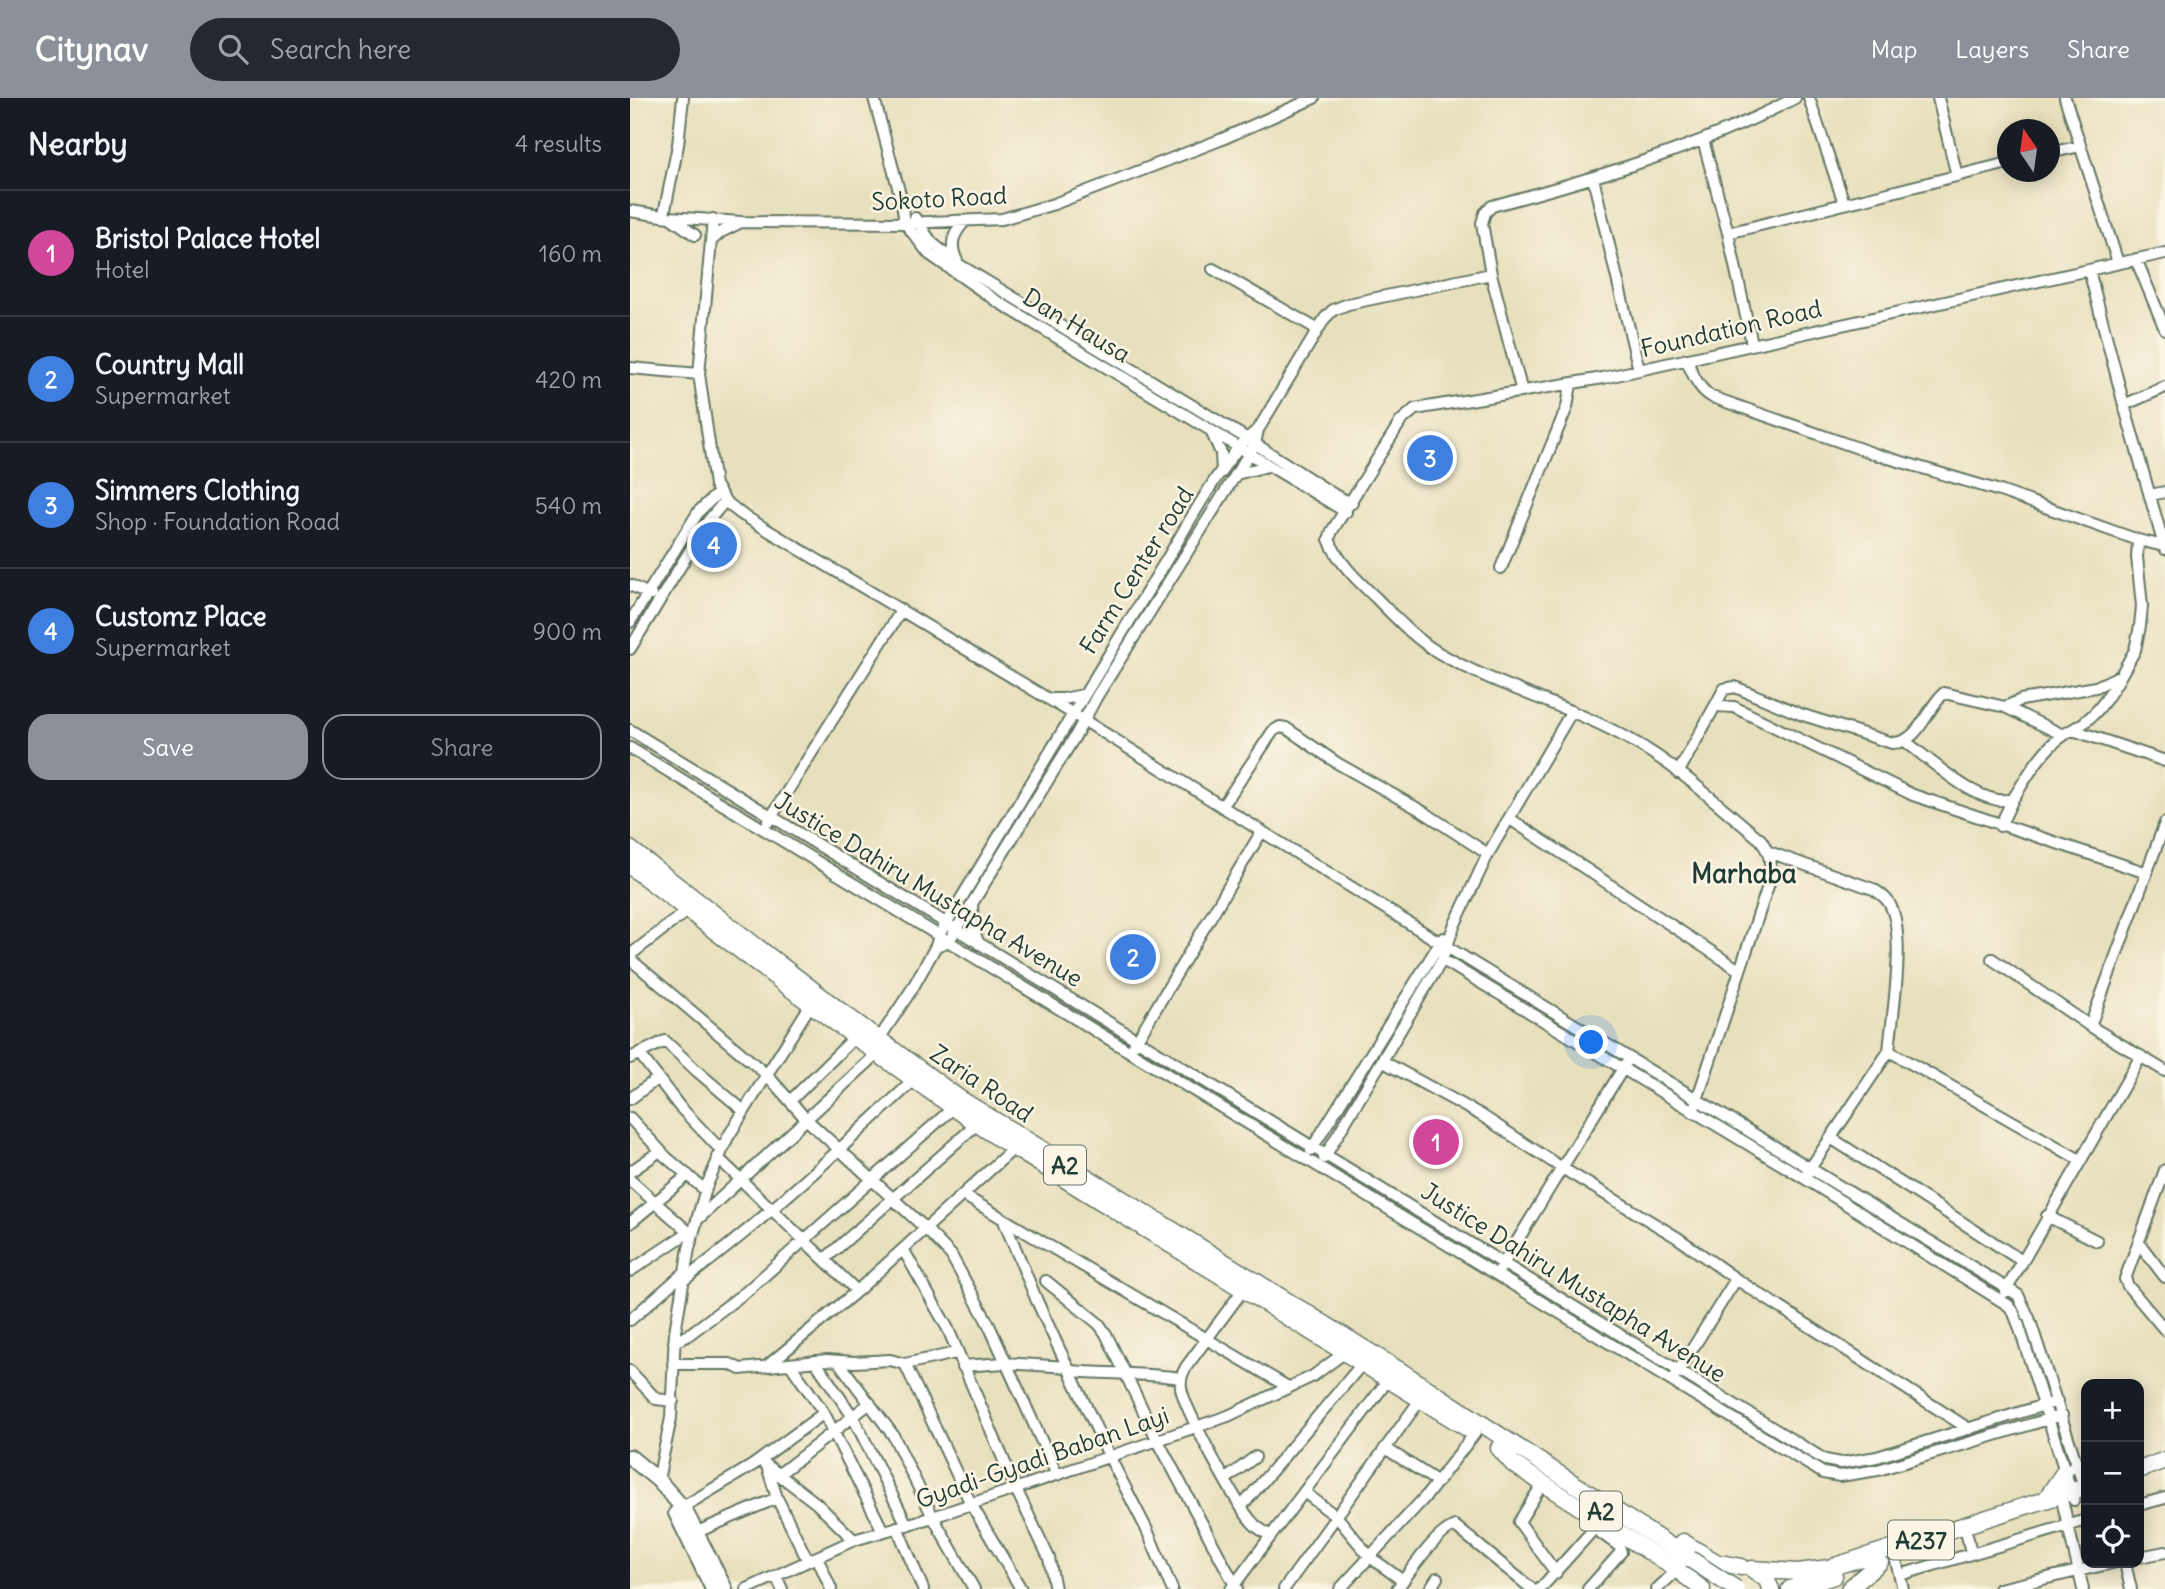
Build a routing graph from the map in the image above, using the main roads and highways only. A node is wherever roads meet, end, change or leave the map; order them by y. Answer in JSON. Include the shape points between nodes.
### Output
{"nodes":[{"id":1,"x":630,"y":849,"type":"edge"},
{"id":2,"x":630,"y":866,"type":"edge"},
{"id":3,"x":878,"y":1046,"type":"junction"},
{"id":4,"x":1502,"y":1444,"type":"junction"},
{"id":5,"x":630,"y":1457,"type":"edge"},
{"id":6,"x":2165,"y":1460,"type":"edge"},
{"id":7,"x":2144,"y":1467,"type":"edge"},
{"id":8,"x":2076,"y":1468,"type":"edge"},
{"id":9,"x":630,"y":1469,"type":"edge"},
{"id":10,"x":2165,"y":1472,"type":"edge"},
{"id":11,"x":2144,"y":1478,"type":"edge"},
{"id":12,"x":2079,"y":1494,"type":"edge"},
{"id":13,"x":2046,"y":1499,"type":"junction"},
{"id":14,"x":1887,"y":1559,"type":"junction"},
{"id":15,"x":1684,"y":1565,"type":"junction"},
{"id":16,"x":1746,"y":1568,"type":"junction"},
{"id":17,"x":713,"y":1589,"type":"edge"},
{"id":18,"x":725,"y":1589,"type":"edge"},
{"id":19,"x":1702,"y":1589,"type":"edge"},
{"id":20,"x":1714,"y":1589,"type":"edge"},
{"id":21,"x":1721,"y":1589,"type":"edge"},
{"id":22,"x":1736,"y":1589,"type":"edge"},
{"id":23,"x":1771,"y":1589,"type":"edge"},
{"id":24,"x":1790,"y":1589,"type":"edge"},
{"id":25,"x":1849,"y":1589,"type":"edge"}],
"edges":[{"from":1,"to":3,"type":"highway","name":"Zaria Road","number":"A2"},
{"from":2,"to":3,"type":"highway","name":"Zaria Road","number":"A2","via":[[855,1037]]},
{"from":3,"to":4,"type":"highway","name":"Zaria Road","number":"A2","via":[[1399,1370]]},
{"from":3,"to":4,"type":"highway","name":"Zaria Road","number":"A2","via":[[913,1081],[1014,1148],[1420,1400]]},
{"from":4,"to":15,"type":"highway","name":"Zaria Road","number":"A2"},
{"from":4,"to":15,"type":"highway","name":"Zaria Road","number":"A2","via":[[1513,1464],[1597,1524]]},
{"from":4,"to":16,"type":"highway","name":"Zaria Road","number":"A2","via":[[1518,1441],[1530,1446],[1707,1558]]},
{"from":5,"to":18,"type":"main road","via":[[683,1507]]},
{"from":6,"to":7,"type":"highway"},
{"from":8,"to":13,"type":"highway"},
{"from":9,"to":17,"type":"main road","via":[[673,1508]]},
{"from":10,"to":11,"type":"highway"},
{"from":12,"to":13,"type":"highway","number":"A237"},
{"from":12,"to":14,"type":"highway","number":"A237"},
{"from":13,"to":16,"type":"highway","number":"A237","via":[[1829,1567],[1798,1572]]},
{"from":14,"to":24,"type":"highway","number":"A237"},
{"from":14,"to":25,"type":"highway"},
{"from":15,"to":19,"type":"highway","name":"Zaria Road","number":"A2"},
{"from":15,"to":21,"type":"highway","number":"A2"},
{"from":15,"to":22,"type":"highway","number":"A2","bridge":true},
{"from":16,"to":20,"type":"highway","via":[[1723,1574]]},
{"from":16,"to":23,"type":"highway","via":[[1766,1579]]}]}
